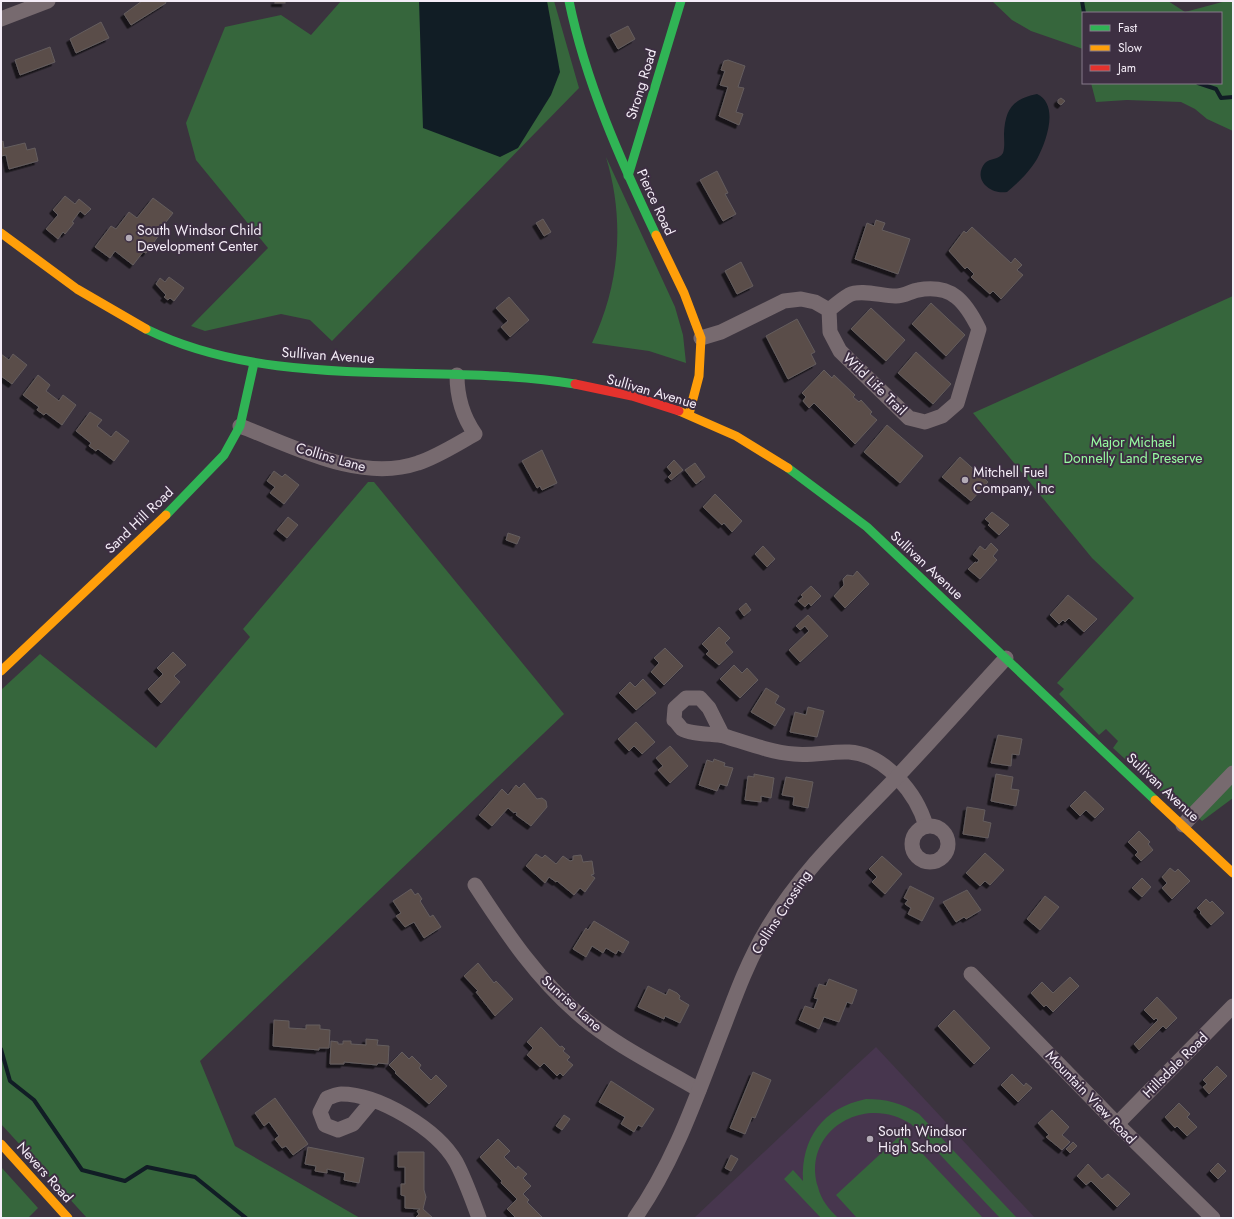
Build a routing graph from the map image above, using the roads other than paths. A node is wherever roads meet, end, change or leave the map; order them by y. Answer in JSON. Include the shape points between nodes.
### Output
{"nodes":[{"id":1,"x":48,"y":1,"type":"edge"},
{"id":2,"x":569,"y":1,"type":"edge"},
{"id":3,"x":681,"y":1,"type":"edge"},
{"id":4,"x":1,"y":19,"type":"edge"},
{"id":5,"x":628,"y":176,"type":"junction"},
{"id":6,"x":1,"y":233,"type":"edge"},
{"id":7,"x":829,"y":310,"type":"junction"},
{"id":8,"x":701,"y":338,"type":"junction"},
{"id":9,"x":254,"y":363,"type":"junction"},
{"id":10,"x":457,"y":375,"type":"junction"},
{"id":11,"x":688,"y":414,"type":"junction"},
{"id":12,"x":240,"y":426,"type":"junction"},
{"id":13,"x":1006,"y":658,"type":"junction"},
{"id":14,"x":1,"y":671,"type":"edge"},
{"id":15,"x":723,"y":736,"type":"dead end"},
{"id":16,"x":1233,"y":773,"type":"edge"},
{"id":17,"x":897,"y":777,"type":"junction"},
{"id":18,"x":1182,"y":825,"type":"junction"},
{"id":19,"x":926,"y":826,"type":"dead end"},
{"id":20,"x":1233,"y":873,"type":"edge"},
{"id":21,"x":475,"y":885,"type":"dead end"},
{"id":22,"x":971,"y":974,"type":"dead end"},
{"id":23,"x":1233,"y":1006,"type":"edge"},
{"id":24,"x":699,"y":1090,"type":"junction"},
{"id":25,"x":373,"y":1100,"type":"dead end"},
{"id":26,"x":1117,"y":1124,"type":"junction"},
{"id":27,"x":1,"y":1144,"type":"edge"},
{"id":28,"x":68,"y":1218,"type":"edge"},
{"id":29,"x":479,"y":1218,"type":"edge"},
{"id":30,"x":635,"y":1218,"type":"edge"},
{"id":31,"x":1213,"y":1218,"type":"edge"}],
"edges":[{"from":1,"to":4,"type":"street"},
{"from":2,"to":5,"type":"main road","name":"Pierce Road","via":[[594,92]]},
{"from":3,"to":5,"type":"main road","name":"Strong Road"},
{"from":5,"to":8,"type":"main road","name":"Pierce Road","via":[[684,293]]},
{"from":6,"to":9,"type":"main road","name":"Sullivan Avenue","via":[[100,305],[133,324],[218,356]]},
{"from":7,"to":7,"type":"street","name":"Wild Life Trail","via":[[830,332],[840,350],[909,418],[925,422],[942,416],[957,403],[979,329],[970,310],[950,291],[936,288],[917,290],[896,297],[874,293],[850,294]]},
{"from":7,"to":8,"type":"street","via":[[815,302],[801,299],[784,301],[722,332]]},
{"from":8,"to":11,"type":"main road","name":"Pierce Road","via":[[699,376]]},
{"from":9,"to":10,"type":"main road","name":"Sullivan Avenue","via":[[342,371]]},
{"from":9,"to":12,"type":"main road","name":"Sand Hill Road"},
{"from":10,"to":11,"type":"main road","name":"Sullivan Avenue","via":[[572,384],[652,402]]},
{"from":10,"to":12,"type":"street","name":"Collins Lane","via":[[457,392],[468,424],[475,434],[418,463],[380,470],[356,467]]},
{"from":11,"to":13,"type":"main road","name":"Sullivan Avenue","via":[[750,444],[835,500]]},
{"from":12,"to":14,"type":"main road","name":"Sand Hill Road","via":[[224,455],[178,503]]},
{"from":13,"to":17,"type":"street","name":"Collins Crossing"},
{"from":13,"to":18,"type":"main road","name":"Sullivan Avenue"},
{"from":15,"to":17,"type":"street","via":[[752,746],[796,755],[850,752],[867,756]]},
{"from":16,"to":18,"type":"street"},
{"from":17,"to":19,"type":"street","via":[[916,800]]},
{"from":17,"to":24,"type":"street","name":"Collins Crossing","via":[[814,862],[766,930],[745,970]]},
{"from":18,"to":20,"type":"main road","name":"Sullivan Avenue"},
{"from":21,"to":24,"type":"street","name":"Sunrise Lane","via":[[517,948],[545,982],[583,1017]]},
{"from":22,"to":26,"type":"street","name":"Mountain View Road"},
{"from":23,"to":26,"type":"street","name":"Hillsdale Road"},
{"from":24,"to":30,"type":"street","name":"Collins Crossing","via":[[669,1159],[646,1203]]},
{"from":25,"to":29,"type":"street","via":[[391,1107],[431,1132],[455,1161]]},
{"from":26,"to":31,"type":"street","name":"Mountain View Road"},
{"from":27,"to":28,"type":"main road","name":"Nevers Road"}]}
